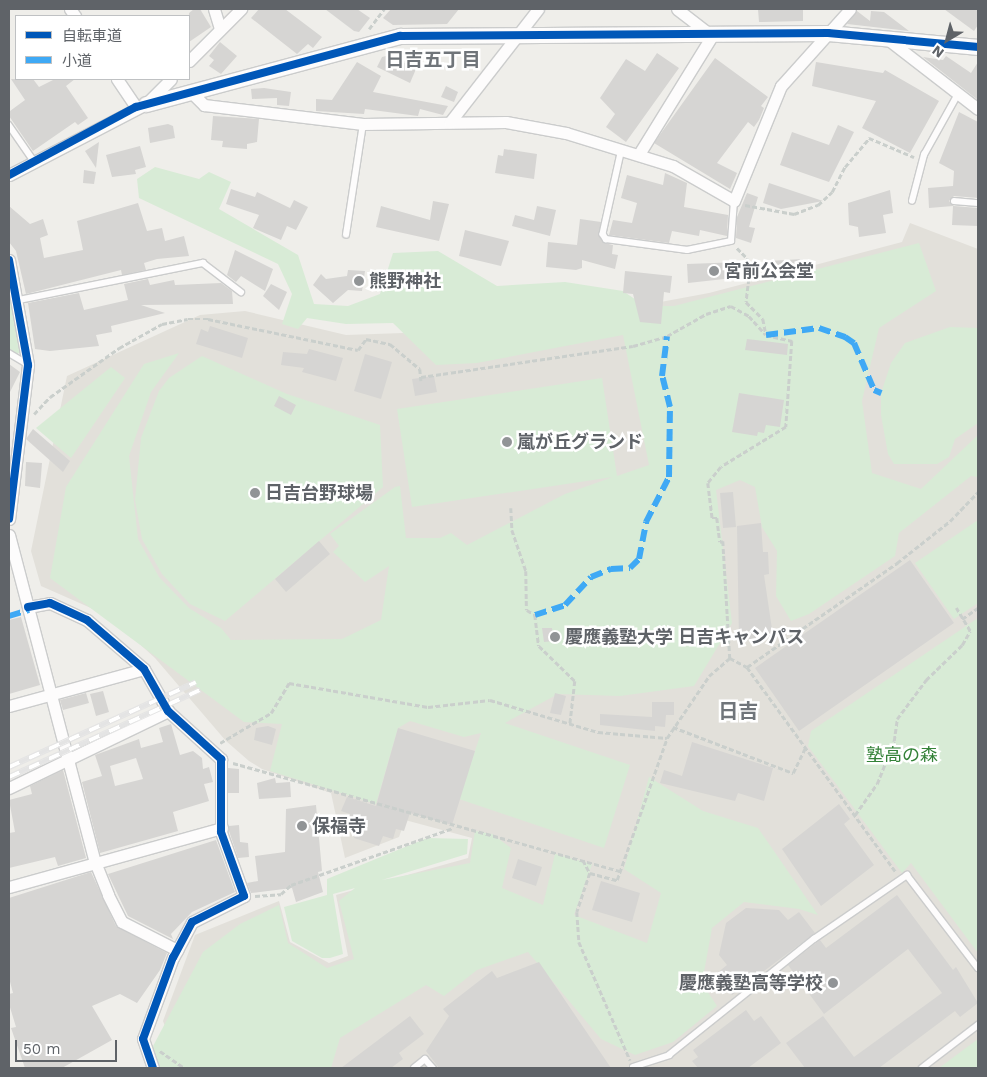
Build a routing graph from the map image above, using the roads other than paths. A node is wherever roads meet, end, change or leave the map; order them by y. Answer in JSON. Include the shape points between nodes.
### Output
{"nodes":[{"id":1,"x":214,"y":9,"type":"edge"},
{"id":2,"x":241,"y":9,"type":"edge"},
{"id":3,"x":538,"y":9,"type":"edge"},
{"id":4,"x":677,"y":9,"type":"edge"},
{"id":5,"x":850,"y":9,"type":"edge"},
{"id":6,"x":220,"y":29,"type":"junction"},
{"id":7,"x":828,"y":33,"type":"junction"},
{"id":8,"x":518,"y":35,"type":"junction"},
{"id":9,"x":712,"y":36,"type":"junction"},
{"id":10,"x":886,"y":38,"type":"junction"},
{"id":11,"x":977,"y":45,"type":"edge"},
{"id":12,"x":190,"y":60,"type":"edge"},
{"id":13,"x":118,"y":80,"type":"edge"},
{"id":14,"x":170,"y":80,"type":"edge"},
{"id":15,"x":190,"y":91,"type":"junction"},
{"id":16,"x":957,"y":96,"type":"junction"},
{"id":17,"x":141,"y":105,"type":"junction"},
{"id":18,"x":978,"y":109,"type":"edge"},
{"id":19,"x":450,"y":122,"type":"junction"},
{"id":20,"x":363,"y":124,"type":"junction"},
{"id":21,"x":9,"y":125,"type":"edge"},
{"id":22,"x":622,"y":149,"type":"junction"},
{"id":23,"x":639,"y":154,"type":"junction"},
{"id":24,"x":34,"y":161,"type":"junction"},
{"id":25,"x":9,"y":175,"type":"edge"},
{"id":26,"x":734,"y":201,"type":"junction"},
{"id":27,"x":912,"y":201,"type":"dead end"},
{"id":28,"x":954,"y":201,"type":"dead end"},
{"id":29,"x":978,"y":203,"type":"edge"},
{"id":30,"x":346,"y":235,"type":"dead end"},
{"id":31,"x":9,"y":260,"type":"edge"},
{"id":32,"x":241,"y":292,"type":"dead end"},
{"id":33,"x":19,"y":300,"type":"junction"},
{"id":34,"x":9,"y":353,"type":"edge"},
{"id":35,"x":28,"y":365,"type":"junction"},
{"id":36,"x":9,"y":519,"type":"edge"},
{"id":37,"x":9,"y":535,"type":"edge"},
{"id":38,"x":28,"y":608,"type":"junction"},
{"id":39,"x":144,"y":669,"type":"junction"},
{"id":40,"x":53,"y":693,"type":"junction"},
{"id":41,"x":9,"y":706,"type":"edge"},
{"id":42,"x":168,"y":712,"type":"junction"},
{"id":43,"x":68,"y":758,"type":"junction"},
{"id":44,"x":9,"y":788,"type":"edge"},
{"id":45,"x":222,"y":828,"type":"junction"},
{"id":46,"x":95,"y":862,"type":"junction"},
{"id":47,"x":9,"y":887,"type":"edge"},
{"id":48,"x":177,"y":950,"type":"junction"},
{"id":49,"x":978,"y":968,"type":"edge"},
{"id":50,"x":978,"y":1025,"type":"edge"},
{"id":51,"x":633,"y":1067,"type":"road end"},
{"id":52,"x":153,"y":1068,"type":"edge"},
{"id":53,"x":414,"y":1068,"type":"edge"},
{"id":54,"x":433,"y":1068,"type":"edge"},
{"id":55,"x":922,"y":1068,"type":"edge"}],
"edges":[{"from":1,"to":6,"type":"street"},
{"from":2,"to":6,"type":"street"},
{"from":3,"to":8,"type":"street"},
{"from":4,"to":9,"type":"street"},
{"from":5,"to":7,"type":"street"},
{"from":6,"to":12,"type":"street"},
{"from":7,"to":9,"type":"street"},
{"from":7,"to":10,"type":"street"},
{"from":7,"to":26,"type":"street","via":[[781,86]]},
{"from":8,"to":9,"type":"street","via":[[656,33]]},
{"from":8,"to":15,"type":"street","via":[[400,36]]},
{"from":8,"to":19,"type":"street"},
{"from":9,"to":23,"type":"street"},
{"from":10,"to":11,"type":"street"},
{"from":10,"to":16,"type":"street"},
{"from":13,"to":17,"type":"street"},
{"from":14,"to":17,"type":"street"},
{"from":15,"to":17,"type":"street"},
{"from":15,"to":20,"type":"street","via":[[204,105]]},
{"from":16,"to":18,"type":"street"},
{"from":16,"to":27,"type":"lane","via":[[922,161]]},
{"from":17,"to":24,"type":"street"},
{"from":19,"to":20,"type":"street"},
{"from":19,"to":22,"type":"street","via":[[506,122]]},
{"from":20,"to":30,"type":"lane"},
{"from":21,"to":24,"type":"lane"},
{"from":22,"to":23,"type":"street"},
{"from":22,"to":26,"type":"lane","via":[[603,234],[606,239],[687,250],[732,241]]},
{"from":23,"to":26,"type":"street","via":[[673,166]]},
{"from":24,"to":25,"type":"street"},
{"from":28,"to":29,"type":"lane"},
{"from":31,"to":33,"type":"street"},
{"from":32,"to":33,"type":"lane","via":[[202,264]]},
{"from":33,"to":35,"type":"street"},
{"from":34,"to":35,"type":"lane"},
{"from":35,"to":36,"type":"street"},
{"from":37,"to":38,"type":"street"},
{"from":38,"to":39,"type":"street","via":[[50,603],[75,612]]},
{"from":38,"to":40,"type":"street"},
{"from":39,"to":40,"type":"street"},
{"from":39,"to":42,"type":"street"},
{"from":40,"to":41,"type":"street"},
{"from":40,"to":43,"type":"street"},
{"from":42,"to":43,"type":"street"},
{"from":42,"to":45,"type":"street","via":[[221,759]]},
{"from":43,"to":44,"type":"street"},
{"from":43,"to":46,"type":"street"},
{"from":45,"to":46,"type":"street"},
{"from":45,"to":48,"type":"street","via":[[244,896],[192,922]]},
{"from":46,"to":47,"type":"street"},
{"from":46,"to":48,"type":"street","via":[[122,922]]},
{"from":48,"to":52,"type":"street","via":[[150,1009],[143,1039]]},
{"from":49,"to":51,"type":"lane","via":[[907,875],[814,939],[670,1055]]},
{"from":50,"to":55,"type":"lane"},
{"from":53,"to":54,"type":"lane","via":[[426,1059]]}]}
